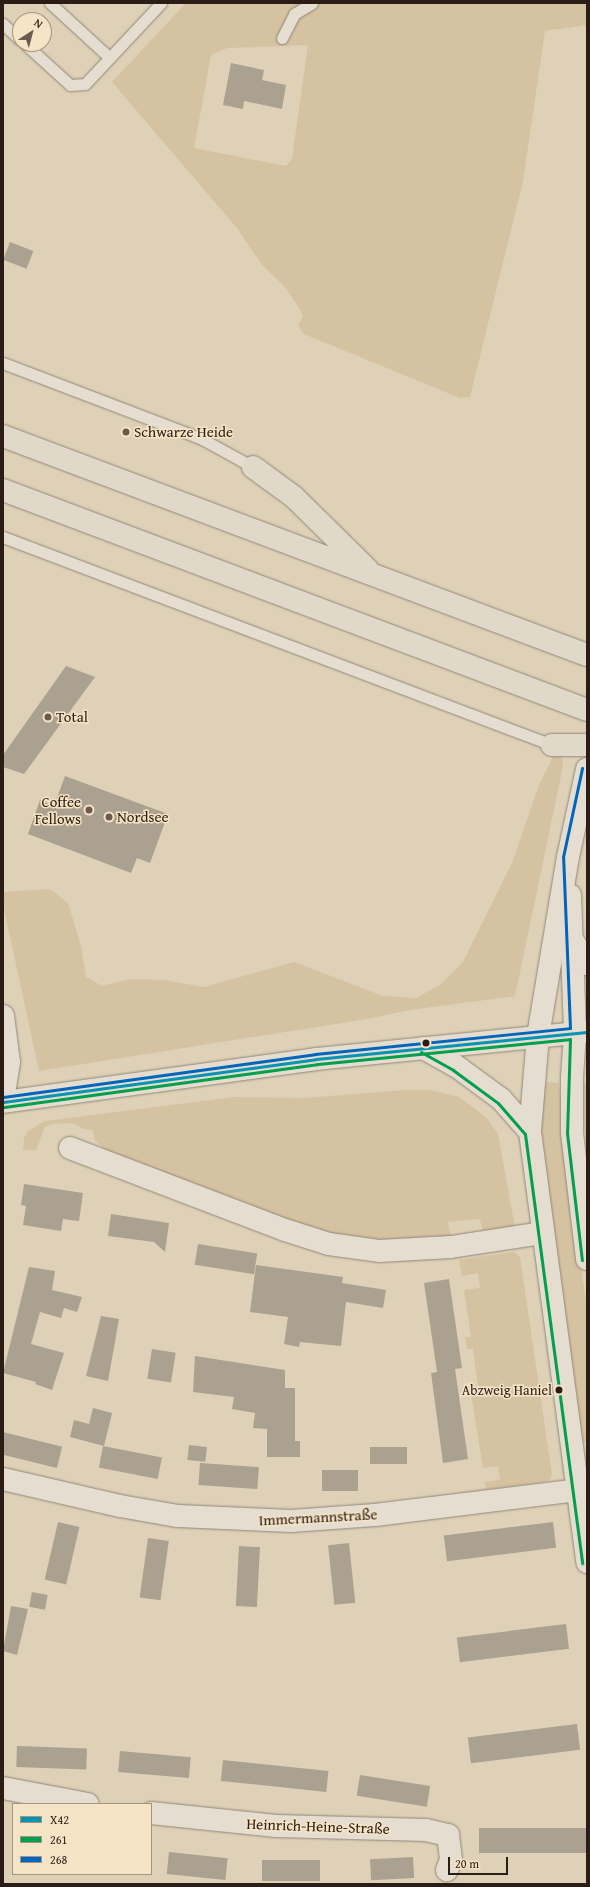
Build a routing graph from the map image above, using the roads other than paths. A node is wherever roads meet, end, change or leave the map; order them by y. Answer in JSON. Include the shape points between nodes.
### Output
{"nodes":[{"id":1,"x":50,"y":3,"type":"edge"},
{"id":2,"x":161,"y":3,"type":"edge"},
{"id":3,"x":312,"y":3,"type":"edge"},
{"id":4,"x":3,"y":24,"type":"edge"},
{"id":5,"x":12,"y":32,"type":"edge"},
{"id":6,"x":282,"y":38,"type":"dead end"},
{"id":7,"x":34,"y":52,"type":"edge"},
{"id":8,"x":110,"y":58,"type":"junction"},
{"id":9,"x":3,"y":362,"type":"edge"},
{"id":10,"x":3,"y":436,"type":"edge"},
{"id":11,"x":253,"y":467,"type":"joint"},
{"id":12,"x":3,"y":490,"type":"edge"},
{"id":13,"x":3,"y":537,"type":"edge"},
{"id":14,"x":374,"y":575,"type":"junction"},
{"id":15,"x":587,"y":655,"type":"edge"},
{"id":16,"x":587,"y":710,"type":"edge"},
{"id":17,"x":552,"y":745,"type":"joint"},
{"id":18,"x":587,"y":745,"type":"edge"},
{"id":19,"x":587,"y":769,"type":"edge"},
{"id":20,"x":568,"y":857,"type":"junction"},
{"id":21,"x":573,"y":941,"type":"junction"},
{"id":22,"x":587,"y":964,"type":"edge"},
{"id":23,"x":3,"y":1016,"type":"edge"},
{"id":24,"x":581,"y":1033,"type":"edge"},
{"id":25,"x":538,"y":1036,"type":"junction"},
{"id":26,"x":424,"y":1048,"type":"junction"},
{"id":27,"x":3,"y":1101,"type":"edge"},
{"id":28,"x":530,"y":1132,"type":"junction"},
{"id":29,"x":70,"y":1148,"type":"dead end"},
{"id":30,"x":543,"y":1233,"type":"junction"},
{"id":31,"x":587,"y":1259,"type":"edge"},
{"id":32,"x":3,"y":1479,"type":"edge"},
{"id":33,"x":583,"y":1489,"type":"edge"},
{"id":34,"x":587,"y":1562,"type":"edge"},
{"id":35,"x":3,"y":1788,"type":"edge"},
{"id":36,"x":83,"y":1803,"type":"edge"},
{"id":37,"x":152,"y":1813,"type":"edge"},
{"id":38,"x":447,"y":1870,"type":"dead end"}],
"edges":[{"from":1,"to":8,"type":"lane"},
{"from":2,"to":8,"type":"lane"},
{"from":3,"to":6,"type":"lane","via":[[294,14]]},
{"from":4,"to":5,"type":"lane"},
{"from":7,"to":8,"type":"lane","via":[[70,85],[86,84]]},
{"from":9,"to":11,"type":"lane","via":[[202,439]]},
{"from":10,"to":14,"type":"highway"},
{"from":11,"to":14,"type":"highway","via":[[294,498]]},
{"from":12,"to":16,"type":"highway"},
{"from":13,"to":17,"type":"lane"},
{"from":14,"to":15,"type":"highway"},
{"from":17,"to":18,"type":"highway"},
{"from":19,"to":20,"type":"street"},
{"from":20,"to":21,"type":"street"},
{"from":20,"to":25,"type":"street"},
{"from":21,"to":22,"type":"street"},
{"from":21,"to":24,"type":"street"},
{"from":23,"to":27,"type":"street","via":[[9,1062]]},
{"from":24,"to":25,"type":"street"},
{"from":24,"to":31,"type":"street","via":[[572,1077],[572,1133]]},
{"from":25,"to":26,"type":"street"},
{"from":25,"to":28,"type":"street"},
{"from":26,"to":27,"type":"street","via":[[273,1064]]},
{"from":26,"to":28,"type":"street","via":[[456,1066],[501,1098]]},
{"from":28,"to":30,"type":"street"},
{"from":29,"to":30,"type":"street","via":[[284,1230],[329,1244],[379,1251],[451,1247]]},
{"from":30,"to":33,"type":"street"},
{"from":32,"to":33,"type":"street","name":"Immermannstraße","via":[[120,1506],[178,1516],[291,1521],[375,1515]]},
{"from":33,"to":34,"type":"street"},
{"from":35,"to":36,"type":"street"},
{"from":37,"to":38,"type":"street","name":"Heinrich-Heine-Straße","via":[[276,1826],[426,1830],[448,1835],[451,1860]]}]}
